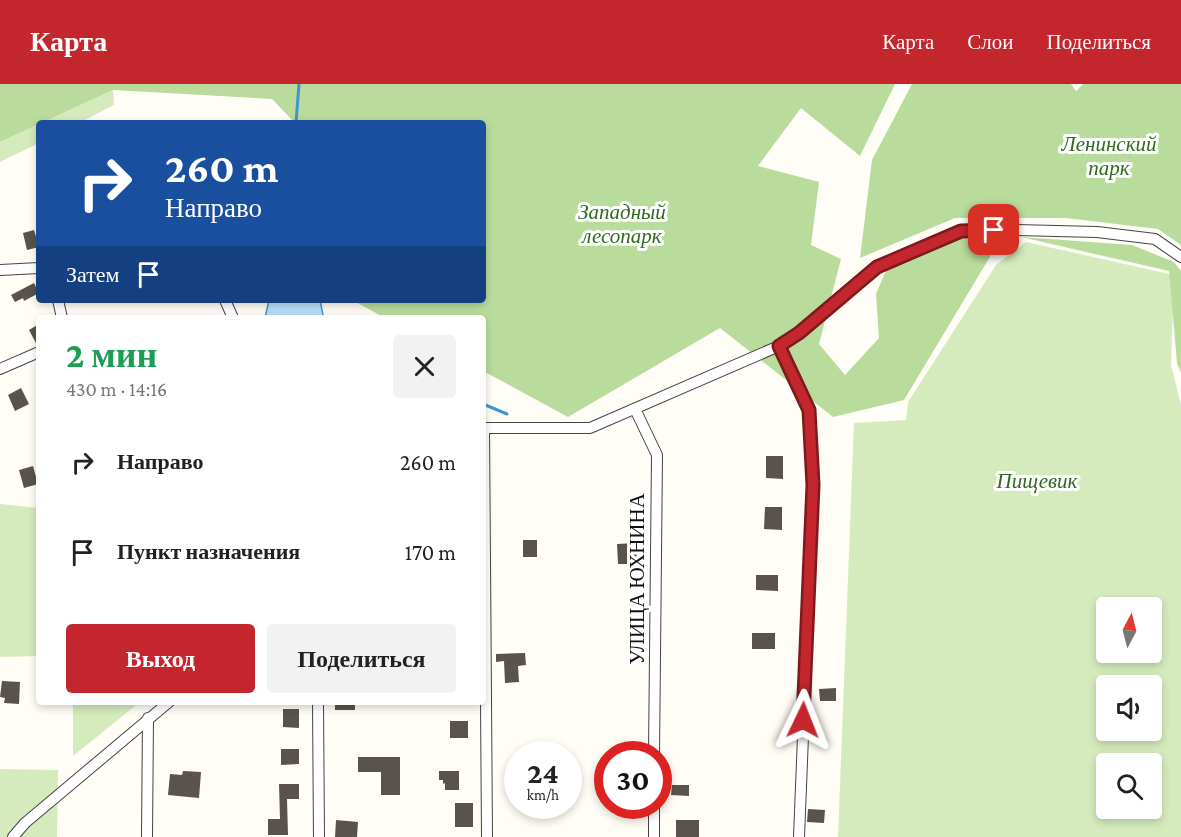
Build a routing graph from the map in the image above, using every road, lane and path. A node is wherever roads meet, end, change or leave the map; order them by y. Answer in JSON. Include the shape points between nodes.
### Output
{"nodes":[{"id":1,"x":1181,"y":257,"type":"edge"},
{"id":2,"x":36,"y":268,"type":"edge"},
{"id":3,"x":0,"y":270,"type":"edge"},
{"id":4,"x":779,"y":346,"type":"junction"},
{"id":5,"x":36,"y":353,"type":"edge"},
{"id":6,"x":0,"y":369,"type":"edge"},
{"id":7,"x":635,"y":409,"type":"junction"},
{"id":8,"x":486,"y":428,"type":"edge"},
{"id":9,"x":165,"y":705,"type":"edge"},
{"id":10,"x":318,"y":705,"type":"edge"},
{"id":11,"x":486,"y":705,"type":"edge"},
{"id":12,"x":148,"y":718,"type":"junction"},
{"id":13,"x":654,"y":741,"type":"edge"},
{"id":14,"x":654,"y":819,"type":"edge"},
{"id":15,"x":25,"y":823,"type":"junction"},
{"id":16,"x":13,"y":837,"type":"edge"},
{"id":17,"x":25,"y":837,"type":"edge"},
{"id":18,"x":147,"y":837,"type":"edge"},
{"id":19,"x":319,"y":837,"type":"edge"},
{"id":20,"x":487,"y":837,"type":"edge"},
{"id":21,"x":654,"y":837,"type":"edge"},
{"id":22,"x":799,"y":837,"type":"edge"}],
"edges":[{"from":1,"to":4,"type":"street","via":[[1155,239],[1086,232],[961,231],[877,267]]},
{"from":2,"to":3,"type":"street"},
{"from":4,"to":7,"type":"street"},
{"from":4,"to":22,"type":"street","via":[[809,410],[813,485]]},
{"from":5,"to":6,"type":"street"},
{"from":7,"to":8,"type":"street","via":[[590,428]]},
{"from":7,"to":13,"type":"street","name":"УЛИЦА ЮХНИНА","via":[[657,455]]},
{"from":9,"to":12,"type":"street"},
{"from":10,"to":19,"type":"street"},
{"from":11,"to":20,"type":"street"},
{"from":12,"to":15,"type":"street"},
{"from":12,"to":18,"type":"street"},
{"from":14,"to":21,"type":"street"},
{"from":15,"to":16,"type":"street"},
{"from":15,"to":17,"type":"street"}]}
